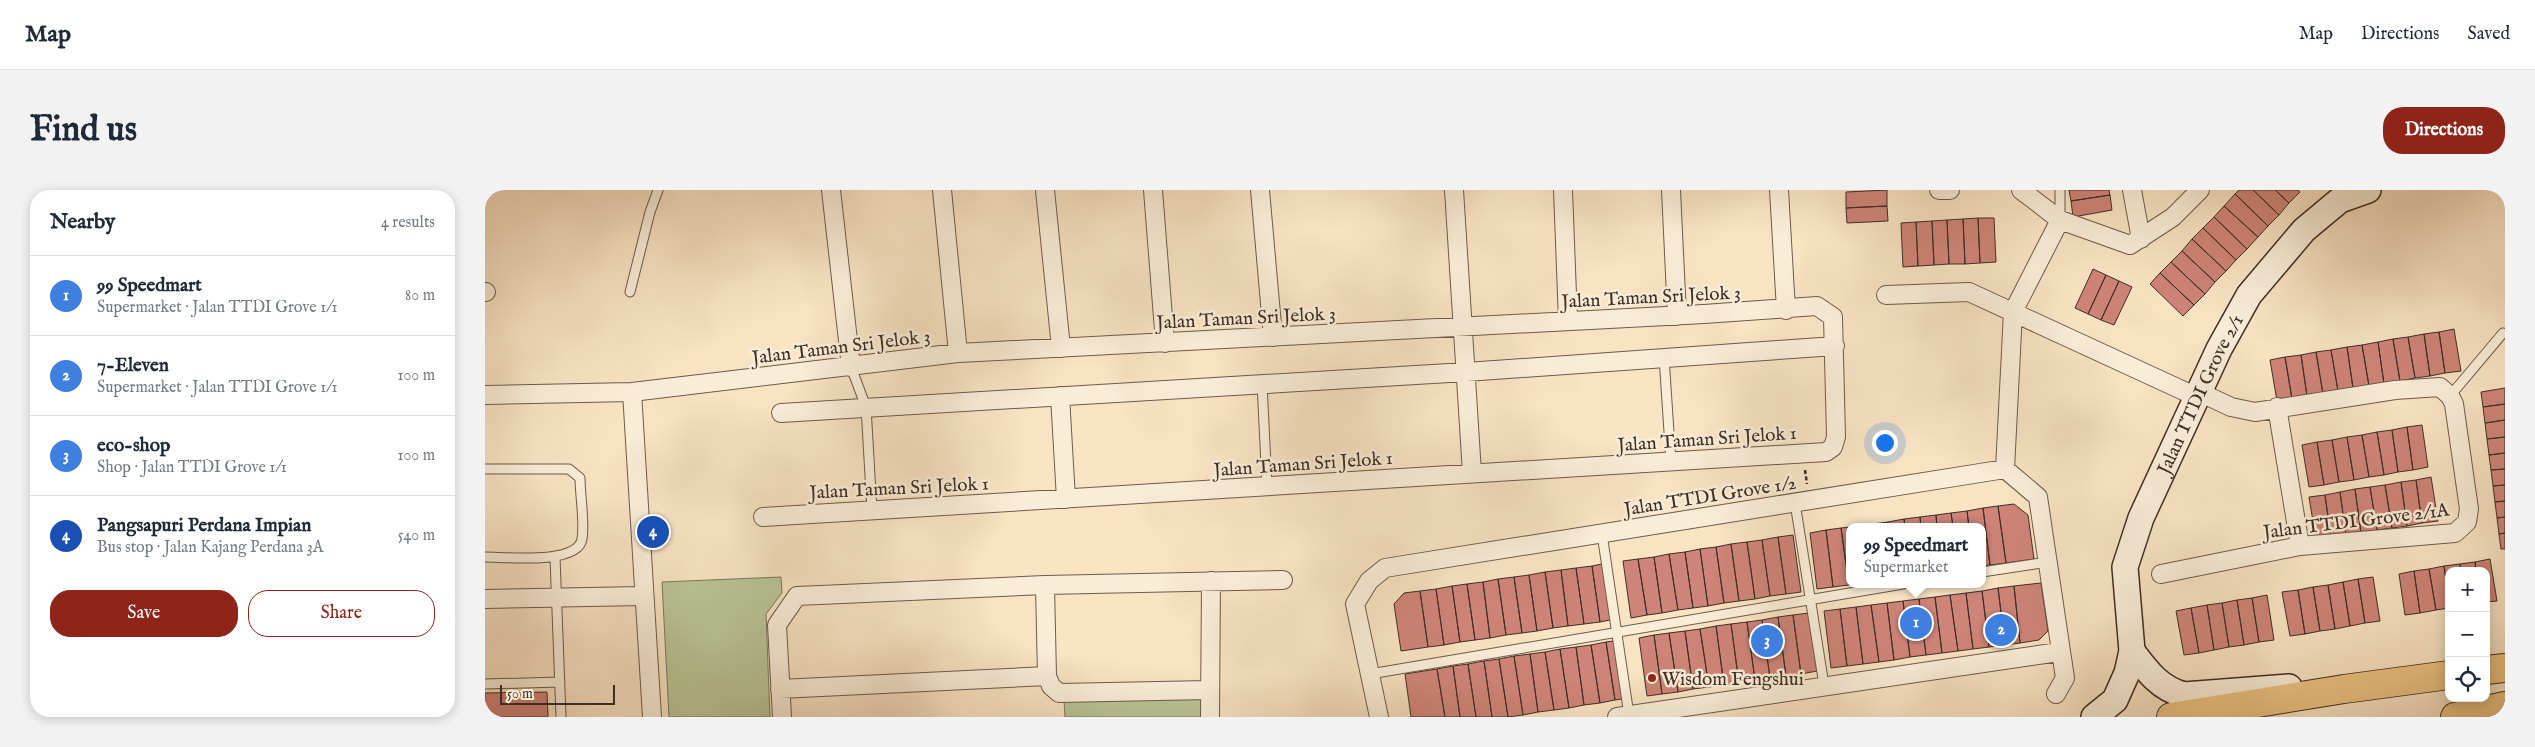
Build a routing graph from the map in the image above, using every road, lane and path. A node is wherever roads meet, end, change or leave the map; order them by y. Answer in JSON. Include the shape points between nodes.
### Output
{"nodes":[{"id":1,"x":658,"y":190,"type":"edge"},
{"id":2,"x":831,"y":190,"type":"edge"},
{"id":3,"x":942,"y":190,"type":"edge"},
{"id":4,"x":1045,"y":190,"type":"edge"},
{"id":5,"x":1153,"y":190,"type":"edge"},
{"id":6,"x":1260,"y":190,"type":"edge"},
{"id":7,"x":1454,"y":190,"type":"edge"},
{"id":8,"x":1563,"y":190,"type":"edge"},
{"id":9,"x":1671,"y":190,"type":"edge"},
{"id":10,"x":1779,"y":190,"type":"edge"},
{"id":11,"x":1939,"y":190,"type":"edge"},
{"id":12,"x":1950,"y":190,"type":"edge"},
{"id":13,"x":2021,"y":190,"type":"edge"},
{"id":14,"x":2061,"y":190,"type":"edge"},
{"id":15,"x":2132,"y":190,"type":"edge"},
{"id":16,"x":2200,"y":190,"type":"edge"},
{"id":17,"x":2368,"y":190,"type":"edge"},
{"id":18,"x":2061,"y":220,"type":"junction"},
{"id":19,"x":2141,"y":239,"type":"junction"},
{"id":20,"x":630,"y":292,"type":"dead end"},
{"id":21,"x":1886,"y":295,"type":"dead end"},
{"id":22,"x":1786,"y":310,"type":"junction"},
{"id":23,"x":2013,"y":312,"type":"junction"},
{"id":24,"x":1677,"y":316,"type":"junction"},
{"id":25,"x":1568,"y":321,"type":"junction"},
{"id":26,"x":1461,"y":327,"type":"junction"},
{"id":27,"x":2503,"y":333,"type":"dead end"},
{"id":28,"x":1273,"y":337,"type":"junction"},
{"id":29,"x":1165,"y":342,"type":"junction"},
{"id":30,"x":1835,"y":346,"type":"junction"},
{"id":31,"x":1061,"y":348,"type":"junction"},
{"id":32,"x":958,"y":353,"type":"junction"},
{"id":33,"x":1664,"y":357,"type":"junction"},
{"id":34,"x":851,"y":367,"type":"junction"},
{"id":35,"x":1466,"y":372,"type":"junction"},
{"id":36,"x":1262,"y":383,"type":"junction"},
{"id":37,"x":632,"y":392,"type":"junction"},
{"id":38,"x":485,"y":395,"type":"edge"},
{"id":39,"x":2198,"y":395,"type":"junction"},
{"id":40,"x":1060,"y":396,"type":"junction"},
{"id":41,"x":2450,"y":396,"type":"junction"},
{"id":42,"x":866,"y":407,"type":"junction"},
{"id":43,"x":2277,"y":407,"type":"junction"},
{"id":44,"x":781,"y":412,"type":"dead end"},
{"id":45,"x":1836,"y":437,"type":"joint"},
{"id":46,"x":1803,"y":454,"type":"junction"},
{"id":47,"x":1671,"y":462,"type":"junction"},
{"id":48,"x":2005,"y":469,"type":"junction"},
{"id":49,"x":485,"y":470,"type":"edge"},
{"id":50,"x":1472,"y":473,"type":"junction"},
{"id":51,"x":1267,"y":486,"type":"junction"},
{"id":52,"x":1066,"y":499,"type":"junction"},
{"id":53,"x":1803,"y":502,"type":"junction"},
{"id":54,"x":872,"y":510,"type":"junction"},
{"id":55,"x":763,"y":517,"type":"dead end"},
{"id":56,"x":1602,"y":534,"type":"junction"},
{"id":57,"x":2300,"y":546,"type":"junction"},
{"id":58,"x":485,"y":557,"type":"edge"},
{"id":59,"x":555,"y":557,"type":"junction"},
{"id":60,"x":2048,"y":562,"type":"junction"},
{"id":61,"x":1986,"y":571,"type":"edge"},
{"id":62,"x":2161,"y":574,"type":"dead end"},
{"id":63,"x":1283,"y":580,"type":"dead end"},
{"id":64,"x":1211,"y":581,"type":"junction"},
{"id":65,"x":1045,"y":585,"type":"junction"},
{"id":66,"x":1877,"y":588,"type":"edge"},
{"id":67,"x":643,"y":596,"type":"junction"},
{"id":68,"x":557,"y":598,"type":"junction"},
{"id":69,"x":1811,"y":598,"type":"junction"},
{"id":70,"x":485,"y":599,"type":"edge"},
{"id":71,"x":1617,"y":634,"type":"junction"},
{"id":72,"x":2132,"y":651,"type":"junction"},
{"id":73,"x":2059,"y":652,"type":"junction"},
{"id":74,"x":2505,"y":668,"type":"edge"},
{"id":75,"x":2490,"y":670,"type":"edge"},
{"id":76,"x":1370,"y":674,"type":"junction"},
{"id":77,"x":2445,"y":675,"type":"edge"},
{"id":78,"x":1047,"y":676,"type":"junction"},
{"id":79,"x":2445,"y":676,"type":"edge"},
{"id":80,"x":560,"y":682,"type":"junction"},
{"id":81,"x":485,"y":684,"type":"edge"},
{"id":82,"x":1824,"y":686,"type":"junction"},
{"id":83,"x":780,"y":689,"type":"junction"},
{"id":84,"x":2344,"y":689,"type":"junction"},
{"id":85,"x":1208,"y":690,"type":"junction"},
{"id":86,"x":2056,"y":694,"type":"dead end"},
{"id":87,"x":2505,"y":706,"type":"edge"},
{"id":88,"x":1623,"y":716,"type":"edge"},
{"id":89,"x":561,"y":717,"type":"edge"},
{"id":90,"x":652,"y":717,"type":"edge"},
{"id":91,"x":782,"y":717,"type":"edge"},
{"id":92,"x":1210,"y":717,"type":"edge"},
{"id":93,"x":1379,"y":717,"type":"edge"},
{"id":94,"x":2094,"y":717,"type":"edge"},
{"id":95,"x":2171,"y":717,"type":"edge"},
{"id":96,"x":2252,"y":717,"type":"edge"},
{"id":97,"x":2455,"y":717,"type":"edge"}],
"edges":[{"from":1,"to":20,"type":"lane"},
{"from":2,"to":34,"type":"street"},
{"from":3,"to":32,"type":"street"},
{"from":4,"to":31,"type":"street"},
{"from":5,"to":29,"type":"street"},
{"from":6,"to":28,"type":"street"},
{"from":7,"to":26,"type":"street"},
{"from":8,"to":25,"type":"street"},
{"from":9,"to":24,"type":"street"},
{"from":10,"to":22,"type":"street"},
{"from":11,"to":12,"type":"street"},
{"from":13,"to":18,"type":"street"},
{"from":14,"to":18,"type":"lane"},
{"from":15,"to":19,"type":"street"},
{"from":16,"to":19,"type":"street","via":[[2173,218]]},
{"from":17,"to":39,"type":"street","name":"Jalan TTDI Grove 2/1","via":[[2340,200],[2304,230],[2249,295]]},
{"from":18,"to":19,"type":"street","via":[[2130,245]]},
{"from":18,"to":23,"type":"street"},
{"from":21,"to":23,"type":"street","via":[[1969,292]]},
{"from":22,"to":24,"type":"street","name":"Jalan Taman Sri Jelok 3"},
{"from":22,"to":30,"type":"street","name":"Jalan Taman Sri Jelok 3","via":[[1817,306],[1833,317]]},
{"from":23,"to":39,"type":"street"},
{"from":23,"to":48,"type":"street"},
{"from":24,"to":25,"type":"street","name":"Jalan Taman Sri Jelok 3"},
{"from":25,"to":26,"type":"street","name":"Jalan Taman Sri Jelok 3"},
{"from":26,"to":28,"type":"street","name":"Jalan Taman Sri Jelok 3"},
{"from":26,"to":35,"type":"street"},
{"from":27,"to":41,"type":"lane"},
{"from":28,"to":29,"type":"street","name":"Jalan Taman Sri Jelok 3"},
{"from":29,"to":31,"type":"street","name":"Jalan Taman Sri Jelok 3"},
{"from":30,"to":33,"type":"street"},
{"from":30,"to":45,"type":"street","name":"Jalan Taman Sri Jelok 3"},
{"from":31,"to":32,"type":"street","name":"Jalan Taman Sri Jelok 3"},
{"from":32,"to":34,"type":"street","name":"Jalan Taman Sri Jelok 3"},
{"from":33,"to":35,"type":"street"},
{"from":33,"to":47,"type":"lane"},
{"from":34,"to":37,"type":"street","name":"Jalan Taman Sri Jelok 3"},
{"from":34,"to":42,"type":"lane"},
{"from":35,"to":36,"type":"street"},
{"from":35,"to":50,"type":"street"},
{"from":36,"to":40,"type":"street"},
{"from":36,"to":51,"type":"lane"},
{"from":37,"to":38,"type":"street","name":"Jalan Taman Sri Jelok 3"},
{"from":37,"to":67,"type":"street"},
{"from":39,"to":43,"type":"street","via":[[2255,412]]},
{"from":39,"to":72,"type":"street","name":"Jalan TTDI Grove 2/1","via":[[2141,518],[2125,567]]},
{"from":40,"to":42,"type":"street"},
{"from":40,"to":52,"type":"street"},
{"from":41,"to":43,"type":"street","via":[[2440,387],[2395,390]]},
{"from":41,"to":57,"type":"street","name":"Jalan TTDI Grove 2/1A","via":[[2454,404],[2469,509],[2467,522],[2455,533]]},
{"from":42,"to":44,"type":"street"},
{"from":42,"to":54,"type":"lane"},
{"from":43,"to":57,"type":"street"},
{"from":45,"to":46,"type":"street","name":"Jalan Taman Sri Jelok 1","via":[[1826,452]]},
{"from":46,"to":47,"type":"street","name":"Jalan Taman Sri Jelok 1"},
{"from":46,"to":53,"type":"path"},
{"from":47,"to":50,"type":"street","name":"Jalan Taman Sri Jelok 1"},
{"from":48,"to":53,"type":"street","name":"Jalan TTDI Grove 1/2"},
{"from":48,"to":60,"type":"street","via":[[2038,497]]},
{"from":49,"to":59,"type":"lane","via":[[569,469],[580,478],[582,541],[574,552]]},
{"from":50,"to":51,"type":"street","name":"Jalan Taman Sri Jelok 1"},
{"from":51,"to":52,"type":"street","name":"Jalan Taman Sri Jelok 1"},
{"from":52,"to":54,"type":"street","name":"Jalan Taman Sri Jelok 1"},
{"from":53,"to":56,"type":"street","name":"Jalan TTDI Grove 1/2"},
{"from":53,"to":69,"type":"lane"},
{"from":54,"to":55,"type":"street","name":"Jalan Taman Sri Jelok 1"},
{"from":56,"to":71,"type":"lane"},
{"from":56,"to":76,"type":"street","name":"Jalan TTDI Grove 1/2","via":[[1385,568],[1369,581],[1355,604]]},
{"from":57,"to":62,"type":"street","name":"Jalan TTDI Grove 2/1A"},
{"from":58,"to":59,"type":"lane"},
{"from":59,"to":68,"type":"lane"},
{"from":60,"to":61,"type":"lane"},
{"from":60,"to":73,"type":"street"},
{"from":63,"to":64,"type":"street"},
{"from":64,"to":65,"type":"street"},
{"from":64,"to":85,"type":"street"},
{"from":65,"to":78,"type":"street"},
{"from":65,"to":83,"type":"street","via":[[797,596],[777,625]]},
{"from":66,"to":69,"type":"lane"},
{"from":67,"to":68,"type":"street"},
{"from":67,"to":90,"type":"street"},
{"from":68,"to":70,"type":"street"},
{"from":68,"to":80,"type":"lane"},
{"from":69,"to":71,"type":"lane"},
{"from":69,"to":82,"type":"lane"},
{"from":71,"to":76,"type":"lane"},
{"from":71,"to":88,"type":"lane"},
{"from":72,"to":84,"type":"street","via":[[2159,683],[2184,694],[2297,686]]},
{"from":72,"to":94,"type":"street","name":"Jalan TTDI Grove 2/1","via":[[2115,700]]},
{"from":73,"to":82,"type":"street"},
{"from":73,"to":86,"type":"street","via":[[2065,678]]},
{"from":74,"to":75,"type":"highway"},
{"from":76,"to":93,"type":"street","name":"Jalan TTDI Grove 1/2"},
{"from":77,"to":84,"type":"highway"},
{"from":78,"to":83,"type":"street"},
{"from":78,"to":85,"type":"street","via":[[1059,693]]},
{"from":79,"to":96,"type":"highway","via":[[2383,694]]},
{"from":80,"to":81,"type":"lane"},
{"from":80,"to":89,"type":"lane"},
{"from":82,"to":88,"type":"street"},
{"from":83,"to":91,"type":"street"},
{"from":84,"to":95,"type":"highway"},
{"from":85,"to":92,"type":"street"},
{"from":87,"to":97,"type":"highway"}]}
